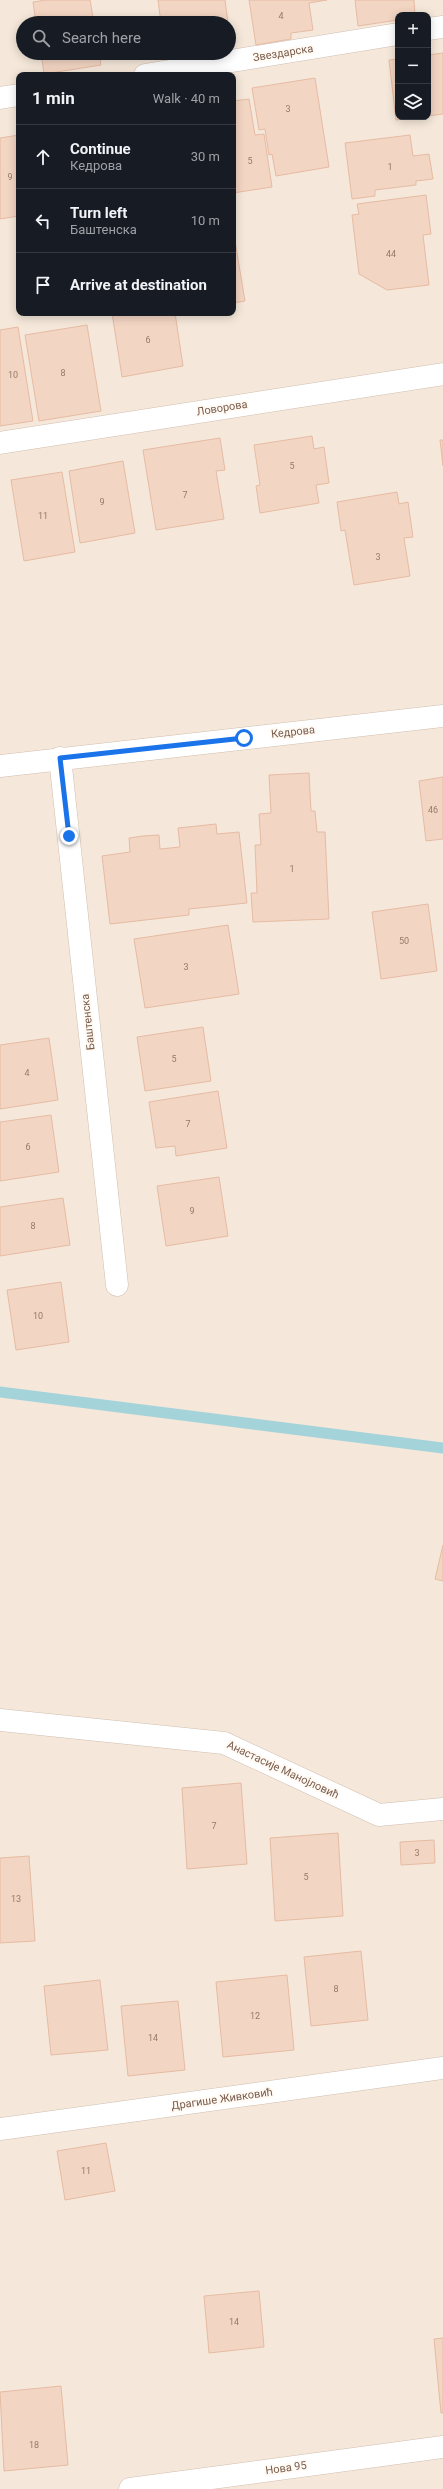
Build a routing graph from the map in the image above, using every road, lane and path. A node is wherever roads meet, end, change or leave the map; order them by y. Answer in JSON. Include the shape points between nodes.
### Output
{"nodes":[{"id":1,"x":443,"y":27,"type":"edge"},
{"id":2,"x":431,"y":29,"type":"edge"},
{"id":3,"x":395,"y":34,"type":"edge"},
{"id":4,"x":164,"y":72,"type":"edge"},
{"id":5,"x":16,"y":95,"type":"edge"},
{"id":6,"x":0,"y":98,"type":"edge"},
{"id":7,"x":443,"y":374,"type":"edge"},
{"id":8,"x":0,"y":443,"type":"edge"},
{"id":9,"x":443,"y":716,"type":"edge"},
{"id":10,"x":60,"y":758,"type":"junction"},
{"id":11,"x":0,"y":766,"type":"edge"},
{"id":12,"x":117,"y":1285,"type":"dead end"},
{"id":13,"x":0,"y":1720,"type":"edge"},
{"id":14,"x":443,"y":1808,"type":"edge"},
{"id":15,"x":443,"y":2068,"type":"edge"},
{"id":16,"x":0,"y":2129,"type":"edge"},
{"id":17,"x":443,"y":2447,"type":"edge"},
{"id":18,"x":130,"y":2489,"type":"edge"}],
"edges":[{"from":1,"to":2,"type":"street"},
{"from":3,"to":4,"type":"street","name":"Звездарска"},
{"from":5,"to":6,"type":"street"},
{"from":7,"to":8,"type":"street","name":"Ловорова"},
{"from":9,"to":10,"type":"street","name":"Кедрова"},
{"from":10,"to":11,"type":"street","name":"Кедрова"},
{"from":10,"to":12,"type":"street","name":"Баштенска"},
{"from":13,"to":14,"type":"street","name":"Анастасије Манојловић","via":[[224,1743],[379,1815]]},
{"from":15,"to":16,"type":"street","name":"Драгише Живковић"},
{"from":17,"to":18,"type":"street","name":"Нова 95"}]}
